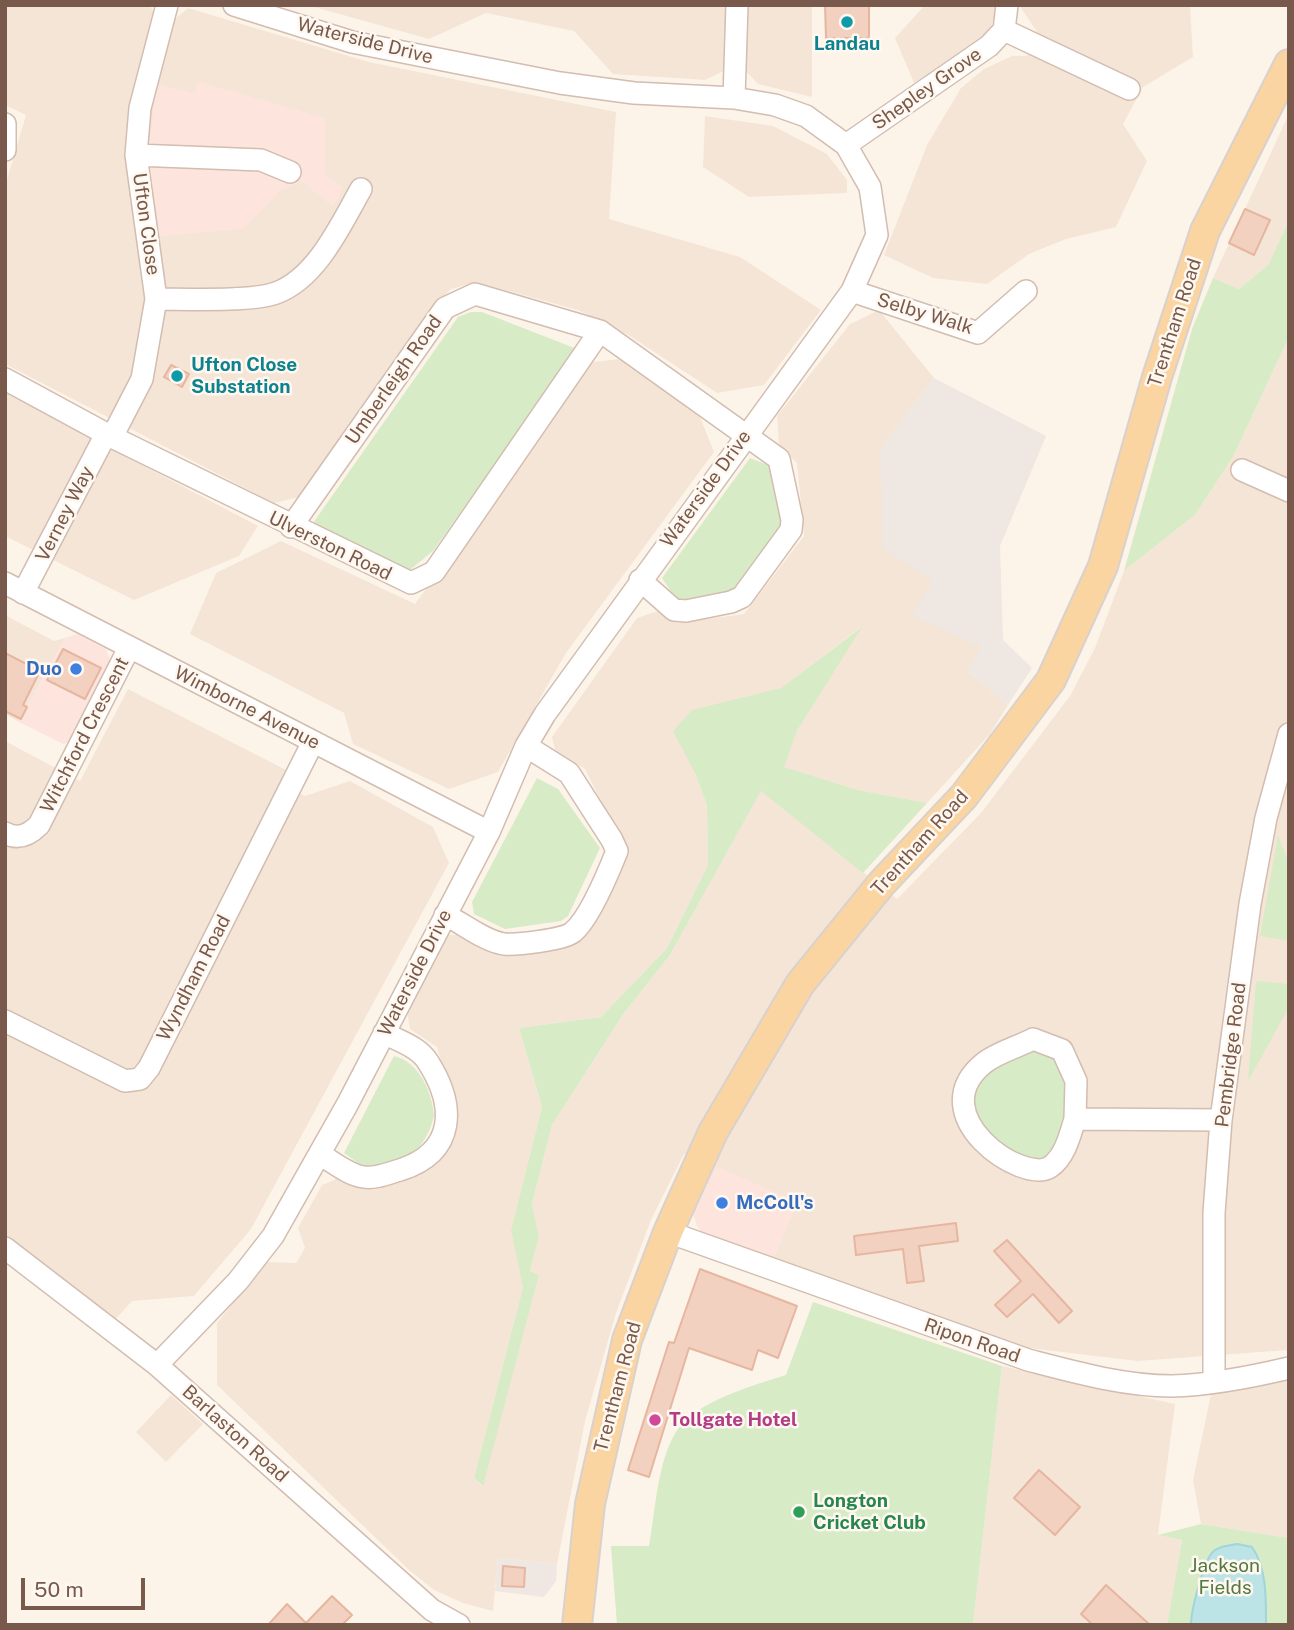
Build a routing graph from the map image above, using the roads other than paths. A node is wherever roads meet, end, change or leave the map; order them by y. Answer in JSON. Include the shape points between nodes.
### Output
{"nodes":[{"id":1,"x":167,"y":5,"type":"edge"},
{"id":2,"x":234,"y":5,"type":"edge"},
{"id":3,"x":737,"y":5,"type":"edge"},
{"id":4,"x":1007,"y":5,"type":"edge"},
{"id":5,"x":1004,"y":30,"type":"junction"},
{"id":6,"x":1289,"y":64,"type":"edge"},
{"id":7,"x":1129,"y":89,"type":"dead end"},
{"id":8,"x":734,"y":98,"type":"junction"},
{"id":9,"x":5,"y":124,"type":"edge"},
{"id":10,"x":846,"y":145,"type":"junction"},
{"id":11,"x":5,"y":150,"type":"edge"},
{"id":12,"x":136,"y":155,"type":"junction"},
{"id":13,"x":290,"y":172,"type":"dead end"},
{"id":14,"x":361,"y":189,"type":"dead end"},
{"id":15,"x":852,"y":291,"type":"junction"},
{"id":16,"x":1026,"y":291,"type":"dead end"},
{"id":17,"x":156,"y":299,"type":"junction"},
{"id":18,"x":600,"y":331,"type":"junction"},
{"id":19,"x":5,"y":379,"type":"edge"},
{"id":20,"x":747,"y":433,"type":"junction"},
{"id":21,"x":109,"y":436,"type":"junction"},
{"id":22,"x":1238,"y":470,"type":"dead end"},
{"id":23,"x":1289,"y":491,"type":"edge"},
{"id":24,"x":291,"y":527,"type":"junction"},
{"id":25,"x":640,"y":580,"type":"junction"},
{"id":26,"x":14,"y":588,"type":"edge"},
{"id":27,"x":129,"y":648,"type":"junction"},
{"id":28,"x":1289,"y":734,"type":"edge"},
{"id":29,"x":313,"y":742,"type":"junction"},
{"id":30,"x":526,"y":746,"type":"junction"},
{"id":31,"x":489,"y":832,"type":"junction"},
{"id":32,"x":5,"y":834,"type":"edge"},
{"id":33,"x":445,"y":915,"type":"junction"},
{"id":34,"x":5,"y":1021,"type":"edge"},
{"id":35,"x":384,"y":1033,"type":"junction"},
{"id":36,"x":1075,"y":1119,"type":"junction"},
{"id":37,"x":1221,"y":1120,"type":"junction"},
{"id":38,"x":321,"y":1155,"type":"junction"},
{"id":39,"x":668,"y":1232,"type":"junction"},
{"id":40,"x":5,"y":1248,"type":"edge"},
{"id":41,"x":157,"y":1365,"type":"junction"},
{"id":42,"x":1289,"y":1368,"type":"edge"},
{"id":43,"x":1214,"y":1381,"type":"junction"},
{"id":44,"x":459,"y":1625,"type":"edge"},
{"id":45,"x":577,"y":1625,"type":"edge"}],
"edges":[{"from":1,"to":12,"type":"street","name":"Ufton Close","via":[[140,108]]},
{"from":2,"to":8,"type":"street","name":"Waterside Drive","via":[[352,41],[560,83],[634,93]]},
{"from":3,"to":8,"type":"street"},
{"from":4,"to":5,"type":"street"},
{"from":5,"to":7,"type":"street"},
{"from":5,"to":10,"type":"street","name":"Shepley Grove","via":[[989,46]]},
{"from":6,"to":39,"type":"main road","name":"Trentham Road","via":[[1205,231],[1102,566],[1051,680],[964,796],[881,883],[800,984],[713,1132]]},
{"from":8,"to":10,"type":"street","name":"Waterside Drive","via":[[806,116]]},
{"from":9,"to":11,"type":"street"},
{"from":10,"to":15,"type":"street","name":"Waterside Drive","via":[[870,187],[877,234]]},
{"from":12,"to":13,"type":"street","via":[[261,160]]},
{"from":12,"to":17,"type":"street","name":"Ufton Close"},
{"from":14,"to":17,"type":"street","via":[[305,274],[276,293]]},
{"from":15,"to":16,"type":"street","name":"Selby Walk","via":[[978,333]]},
{"from":15,"to":20,"type":"street","name":"Waterside Drive"},
{"from":17,"to":21,"type":"street","name":"Ufton Close","via":[[142,379]]},
{"from":18,"to":20,"type":"street","name":"Umberleigh Road"},
{"from":18,"to":24,"type":"street","name":"Umberleigh Road","via":[[475,294],[452,302]]},
{"from":18,"to":24,"type":"street","name":"Ulverston Road","via":[[434,572],[422,580],[399,580]]},
{"from":19,"to":21,"type":"street","name":"Ulverston Road"},
{"from":20,"to":25,"type":"street","name":"Waterside Drive"},
{"from":20,"to":25,"type":"street","name":"Umberleigh Road","via":[[779,459],[793,520],[791,530],[742,597],[731,602],[674,610]]},
{"from":21,"to":24,"type":"street","name":"Ulverston Road"},
{"from":21,"to":26,"type":"street","name":"Verney Way"},
{"from":22,"to":23,"type":"street"},
{"from":25,"to":30,"type":"street","name":"Waterside Drive"},
{"from":26,"to":27,"type":"street","name":"Wimborne Avenue"},
{"from":27,"to":29,"type":"street","name":"Wimborne Avenue"},
{"from":27,"to":32,"type":"street","name":"Witchford Crescent","via":[[38,825],[31,833]]},
{"from":28,"to":37,"type":"street","name":"Pembridge Road","via":[[1266,818],[1250,904]]},
{"from":29,"to":31,"type":"street","name":"Wimborne Avenue"},
{"from":29,"to":34,"type":"street","name":"Wyndham Road","via":[[140,1079],[125,1082]]},
{"from":30,"to":31,"type":"street","name":"Waterside Drive"},
{"from":30,"to":33,"type":"street","via":[[569,773],[612,840],[617,851],[612,862],[581,924],[562,938],[503,944]]},
{"from":31,"to":33,"type":"street","name":"Waterside Drive"},
{"from":33,"to":35,"type":"street","name":"Waterside Drive"},
{"from":35,"to":38,"type":"street","name":"Waterside Drive"},
{"from":35,"to":38,"type":"street","via":[[414,1047],[428,1061],[445,1101],[443,1137],[422,1163],[385,1175],[362,1178]]},
{"from":36,"to":36,"type":"street","via":[[1067,1144],[1050,1167],[1038,1171],[1022,1168],[1004,1158],[968,1123],[963,1091],[984,1063],[1033,1039],[1062,1050],[1076,1081]]},
{"from":36,"to":37,"type":"street"},
{"from":37,"to":43,"type":"street","name":"Pembridge Road","via":[[1214,1213]]},
{"from":38,"to":41,"type":"street","name":"Waterside Drive","via":[[273,1237],[238,1281]]},
{"from":39,"to":43,"type":"street","name":"Ripon Road","via":[[1028,1360],[1084,1374],[1170,1386]]},
{"from":39,"to":45,"type":"main road","name":"Trentham Road","via":[[627,1340],[608,1414],[590,1504]]},
{"from":40,"to":41,"type":"street","name":"Barlaston Road"},
{"from":41,"to":44,"type":"street","name":"Barlaston Road","via":[[432,1610]]},
{"from":42,"to":43,"type":"street","name":"Ripon Road"}]}
